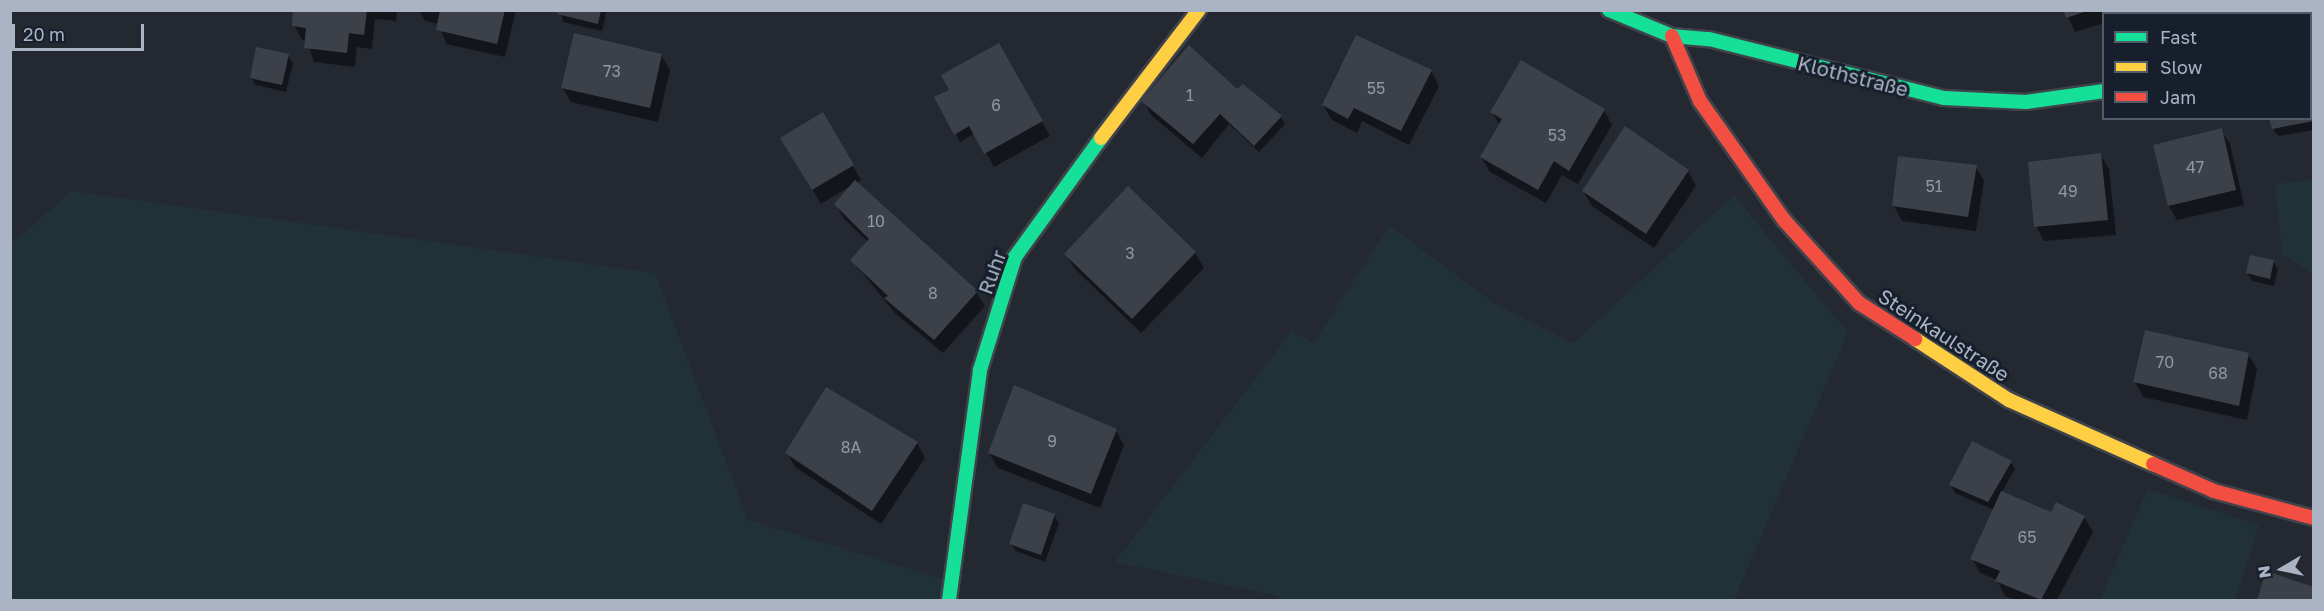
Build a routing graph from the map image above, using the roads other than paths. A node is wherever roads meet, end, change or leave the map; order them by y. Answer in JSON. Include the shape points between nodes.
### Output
{"nodes":[{"id":1,"x":1199,"y":10,"type":"edge"},
{"id":2,"x":1610,"y":10,"type":"edge"},
{"id":3,"x":1672,"y":36,"type":"junction"},
{"id":4,"x":2102,"y":91,"type":"edge"},
{"id":5,"x":2313,"y":518,"type":"edge"},
{"id":6,"x":949,"y":600,"type":"edge"}],
"edges":[{"from":1,"to":6,"type":"street","name":"Ruhr","via":[[1153,66],[1015,257],[980,370]]},
{"from":2,"to":3,"type":"street","name":"Klothstraße"},
{"from":3,"to":4,"type":"street","name":"Klothstraße","via":[[1709,39],[1944,98],[2026,102]]},
{"from":3,"to":5,"type":"street","name":"Steinkaulstraße","via":[[1700,101],[1784,220],[1859,303],[2009,400],[2214,491]]}]}
